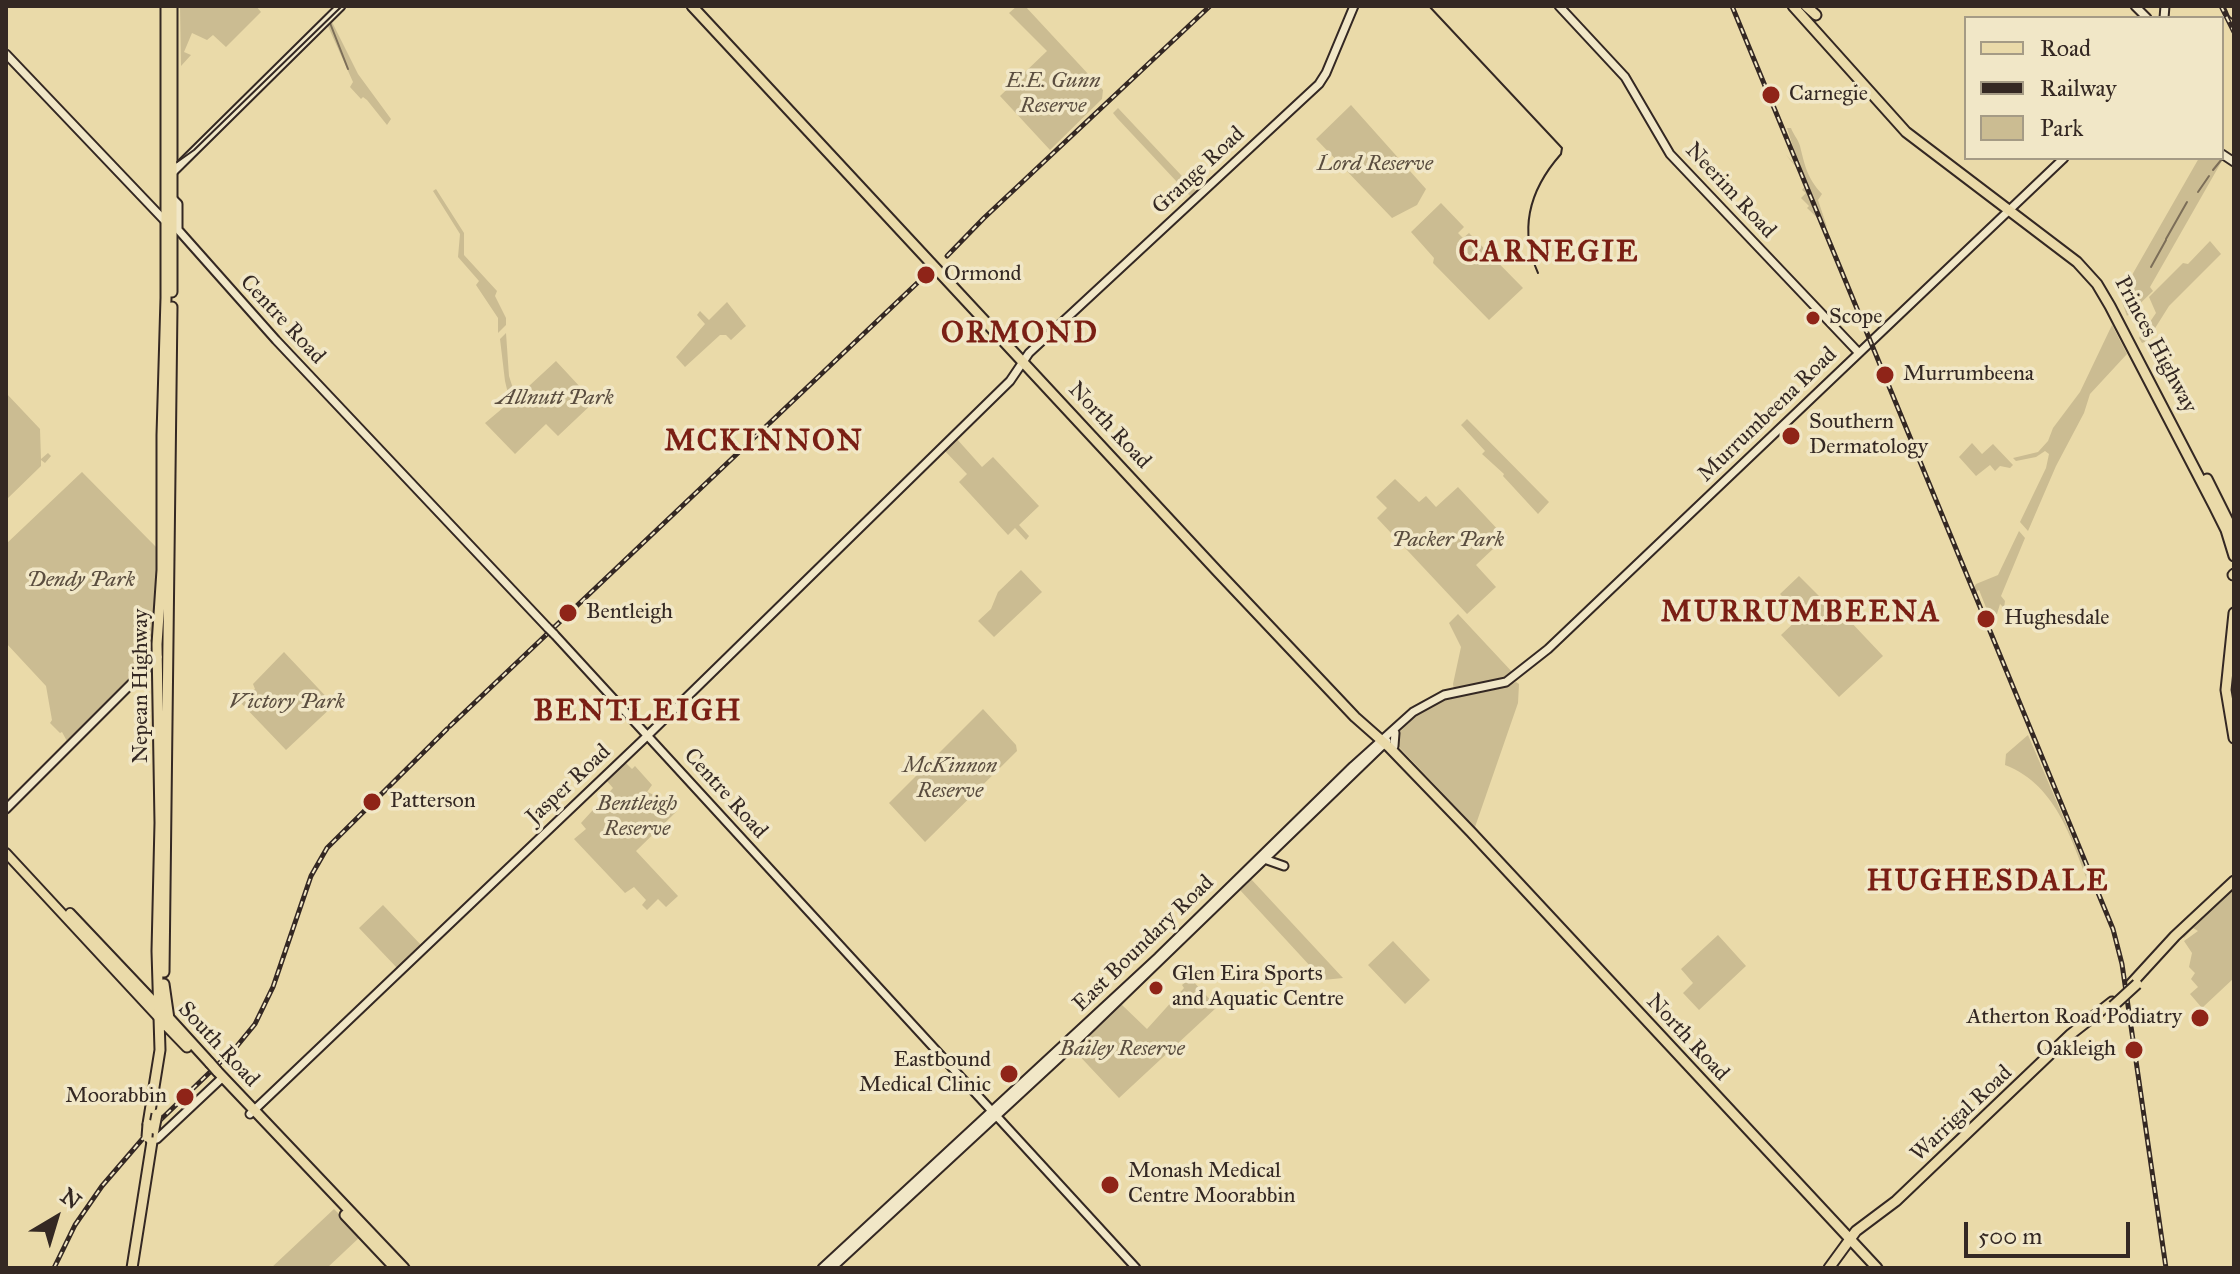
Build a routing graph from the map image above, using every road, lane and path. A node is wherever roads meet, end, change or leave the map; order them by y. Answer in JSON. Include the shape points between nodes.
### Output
{"nodes":[{"id":1,"x":166,"y":6,"type":"edge"},
{"id":2,"x":172,"y":6,"type":"edge"},
{"id":3,"x":341,"y":6,"type":"edge"},
{"id":4,"x":692,"y":6,"type":"edge"},
{"id":5,"x":699,"y":6,"type":"edge"},
{"id":6,"x":1354,"y":6,"type":"edge"},
{"id":7,"x":1559,"y":6,"type":"edge"},
{"id":8,"x":1793,"y":6,"type":"edge"},
{"id":9,"x":1804,"y":6,"type":"edge"},
{"id":10,"x":2231,"y":6,"type":"edge"},
{"id":11,"x":2234,"y":13,"type":"edge"},
{"id":12,"x":1816,"y":15,"type":"dead end"},
{"id":13,"x":1804,"y":26,"type":"dead end"},
{"id":14,"x":1827,"y":44,"type":"junction"},
{"id":15,"x":6,"y":54,"type":"edge"},
{"id":16,"x":194,"y":150,"type":"junction"},
{"id":17,"x":1931,"y":150,"type":"junction"},
{"id":18,"x":170,"y":155,"type":"junction"},
{"id":19,"x":2062,"y":160,"type":"edge"},
{"id":20,"x":853,"y":176,"type":"junction"},
{"id":21,"x":2009,"y":211,"type":"junction"},
{"id":22,"x":171,"y":224,"type":"junction"},
{"id":23,"x":186,"y":241,"type":"junction"},
{"id":24,"x":171,"y":249,"type":"junction"},
{"id":25,"x":1859,"y":353,"type":"junction"},
{"id":26,"x":1022,"y":366,"type":"junction"},
{"id":27,"x":166,"y":438,"type":"junction"},
{"id":28,"x":168,"y":453,"type":"junction"},
{"id":29,"x":162,"y":474,"type":"junction"},
{"id":30,"x":2209,"y":490,"type":"junction"},
{"id":31,"x":166,"y":528,"type":"junction"},
{"id":32,"x":2234,"y":533,"type":"edge"},
{"id":33,"x":1193,"y":541,"type":"junction"},
{"id":34,"x":165,"y":548,"type":"junction"},
{"id":35,"x":2234,"y":556,"type":"edge"},
{"id":36,"x":2234,"y":613,"type":"edge"},
{"id":37,"x":164,"y":636,"type":"junction"},
{"id":38,"x":2234,"y":658,"type":"edge"},
{"id":39,"x":158,"y":660,"type":"junction"},
{"id":40,"x":2232,"y":673,"type":"edge"},
{"id":41,"x":162,"y":676,"type":"junction"},
{"id":42,"x":2226,"y":687,"type":"junction"},
{"id":43,"x":2234,"y":718,"type":"edge"},
{"id":44,"x":648,"y":736,"type":"junction"},
{"id":45,"x":2232,"y":736,"type":"edge"},
{"id":46,"x":1386,"y":738,"type":"junction"},
{"id":47,"x":6,"y":809,"type":"edge"},
{"id":48,"x":1284,"y":843,"type":"junction"},
{"id":49,"x":6,"y":845,"type":"edge"},
{"id":50,"x":6,"y":853,"type":"edge"},
{"id":51,"x":1267,"y":860,"type":"junction"},
{"id":52,"x":2234,"y":881,"type":"edge"},
{"id":53,"x":48,"y":894,"type":"junction"},
{"id":54,"x":161,"y":920,"type":"junction"},
{"id":55,"x":1194,"y":924,"type":"junction"},
{"id":56,"x":106,"y":956,"type":"junction"},
{"id":57,"x":130,"y":977,"type":"junction"},
{"id":58,"x":134,"y":988,"type":"junction"},
{"id":59,"x":162,"y":1016,"type":"junction"},
{"id":60,"x":177,"y":1037,"type":"junction"},
{"id":61,"x":162,"y":1040,"type":"junction"},
{"id":62,"x":185,"y":1045,"type":"junction"},
{"id":63,"x":215,"y":1072,"type":"junction"},
{"id":64,"x":252,"y":1112,"type":"junction"},
{"id":65,"x":996,"y":1112,"type":"junction"},
{"id":66,"x":983,"y":1127,"type":"junction"},
{"id":67,"x":150,"y":1138,"type":"junction"},
{"id":68,"x":912,"y":1190,"type":"junction"},
{"id":69,"x":368,"y":1235,"type":"junction"},
{"id":70,"x":1853,"y":1239,"type":"junction"},
{"id":71,"x":1843,"y":1252,"type":"junction"},
{"id":72,"x":126,"y":1268,"type":"edge"},
{"id":73,"x":132,"y":1268,"type":"edge"},
{"id":74,"x":395,"y":1268,"type":"edge"},
{"id":75,"x":404,"y":1268,"type":"edge"},
{"id":76,"x":822,"y":1268,"type":"edge"},
{"id":77,"x":832,"y":1268,"type":"edge"},
{"id":78,"x":1136,"y":1268,"type":"edge"},
{"id":79,"x":1832,"y":1268,"type":"edge"},
{"id":80,"x":1877,"y":1268,"type":"edge"}],
"edges":[{"from":1,"to":18,"type":"highway"},
{"from":2,"to":18,"type":"highway"},
{"from":3,"to":16,"type":"main road"},
{"from":4,"to":20,"type":"highway","name":"North Road"},
{"from":5,"to":20,"type":"highway","name":"North Road"},
{"from":6,"to":26,"type":"main road","name":"Grange Road","via":[[1321,81]]},
{"from":7,"to":25,"type":"main road","name":"Neerim Road","via":[[1625,77],[1672,157]]},
{"from":8,"to":14,"type":"highway","name":"Princes Highway"},
{"from":9,"to":12,"type":"highway"},
{"from":9,"to":17,"type":"highway","name":"Princes Highway"},
{"from":10,"to":11,"type":"highway"},
{"from":13,"to":14,"type":"highway"},
{"from":14,"to":17,"type":"highway","name":"Princes Highway","via":[[1899,125]]},
{"from":15,"to":22,"type":"main road","name":"Centre Road"},
{"from":16,"to":18,"type":"main road"},
{"from":16,"to":18,"type":"main road"},
{"from":17,"to":21,"type":"highway","name":"Princes Highway"},
{"from":18,"to":22,"type":"highway"},
{"from":18,"to":22,"type":"highway"},
{"from":19,"to":21,"type":"main road","name":"Murrumbeena Road"},
{"from":20,"to":26,"type":"highway","name":"North Road","via":[[1016,350]]},
{"from":21,"to":25,"type":"main road","name":"Murrumbeena Road"},
{"from":21,"to":30,"type":"highway","name":"Princes Highway","via":[[2077,262],[2102,291],[2196,476]]},
{"from":21,"to":30,"type":"highway","name":"Princes Highway","via":[[2078,255],[2104,284]]},
{"from":22,"to":23,"type":"main road","name":"Centre Road"},
{"from":22,"to":24,"type":"highway"},
{"from":23,"to":24,"type":"main road"},
{"from":23,"to":44,"type":"main road","name":"Centre Road"},
{"from":24,"to":27,"type":"highway"},
{"from":25,"to":46,"type":"main road","name":"Murrumbeena Road","via":[[1519,676],[1434,698]]},
{"from":26,"to":33,"type":"highway","name":"North Road"},
{"from":26,"to":33,"type":"highway","name":"North Road"},
{"from":26,"to":44,"type":"main road","name":"Jasper Road"},
{"from":27,"to":28,"type":"highway"},
{"from":27,"to":29,"type":"highway","name":"Nepean Highway"},
{"from":28,"to":29,"type":"highway"},
{"from":28,"to":31,"type":"highway","name":"Nepean Highway"},
{"from":29,"to":31,"type":"highway","name":"Nepean Highway"},
{"from":30,"to":32,"type":"highway","name":"Princes Highway","via":[[2223,499]]},
{"from":30,"to":35,"type":"highway","name":"Princes Highway"},
{"from":31,"to":34,"type":"highway","name":"Nepean Highway"},
{"from":33,"to":46,"type":"highway","name":"North Road"},
{"from":34,"to":37,"type":"highway","name":"Nepean Highway"},
{"from":34,"to":37,"type":"highway","name":"Nepean Highway"},
{"from":36,"to":42,"type":"highway"},
{"from":37,"to":39,"type":"highway","name":"Nepean Highway"},
{"from":37,"to":41,"type":"highway","name":"Nepean Highway"},
{"from":38,"to":40,"type":"highway"},
{"from":39,"to":41,"type":"highway","name":"Nepean Highway"},
{"from":39,"to":47,"type":"main road"},
{"from":40,"to":42,"type":"highway"},
{"from":40,"to":43,"type":"highway"},
{"from":41,"to":54,"type":"highway","name":"Nepean Highway"},
{"from":42,"to":45,"type":"highway"},
{"from":44,"to":64,"type":"main road","name":"Jasper Road"},
{"from":44,"to":65,"type":"main road","name":"Centre Road"},
{"from":46,"to":48,"type":"main road","name":"East Boundary Road"},
{"from":46,"to":55,"type":"main road","name":"East Boundary Road"},
{"from":46,"to":70,"type":"highway","name":"North Road"},
{"from":48,"to":51,"type":"main road","name":"East Boundary Road"},
{"from":48,"to":51,"type":"main road","via":[[1281,863]]},
{"from":49,"to":53,"type":"main road","name":"South Road"},
{"from":50,"to":53,"type":"main road","name":"South Road"},
{"from":51,"to":55,"type":"main road","name":"East Boundary Road"},
{"from":52,"to":70,"type":"highway","name":"Warrigal Road","bridge":true,"via":[[2183,929],[2154,968],[2069,1038]]},
{"from":53,"to":56,"type":"main road","name":"South Road"},
{"from":54,"to":59,"type":"highway","name":"Nepean Highway"},
{"from":54,"to":59,"type":"highway","name":"Nepean Highway"},
{"from":55,"to":65,"type":"main road","name":"East Boundary Road"},
{"from":56,"to":57,"type":"main road","name":"South Road"},
{"from":56,"to":58,"type":"main road","name":"South Road"},
{"from":57,"to":58,"type":"main road"},
{"from":57,"to":59,"type":"main road","name":"South Road"},
{"from":58,"to":59,"type":"main road"},
{"from":59,"to":60,"type":"highway","name":"South Road"},
{"from":59,"to":61,"type":"highway","name":"Nepean Highway"},
{"from":59,"to":62,"type":"highway"},
{"from":59,"to":63,"type":"highway","name":"South Road"},
{"from":60,"to":61,"type":"highway"},
{"from":60,"to":62,"type":"highway","name":"South Road"},
{"from":61,"to":67,"type":"highway","name":"Nepean Highway"},
{"from":61,"to":67,"type":"highway","name":"Nepean Highway","bridge":true,"via":[[157,1114]]},
{"from":62,"to":63,"type":"highway","name":"South Road"},
{"from":63,"to":64,"type":"highway","name":"South Road"},
{"from":63,"to":67,"type":"main road"},
{"from":64,"to":69,"type":"highway","name":"South Road"},
{"from":65,"to":66,"type":"main road","name":"East Boundary Road"},
{"from":65,"to":78,"type":"main road","name":"Centre Road"},
{"from":66,"to":68,"type":"main road","name":"East Boundary Road"},
{"from":66,"to":68,"type":"main road","name":"East Boundary Road","via":[[977,1134],[969,1133]]},
{"from":67,"to":72,"type":"highway","name":"Nepean Highway"},
{"from":67,"to":73,"type":"highway","name":"Nepean Highway"},
{"from":68,"to":76,"type":"main road","name":"East Boundary Road"},
{"from":68,"to":77,"type":"main road","name":"East Boundary Road"},
{"from":69,"to":74,"type":"highway","name":"South Road"},
{"from":69,"to":75,"type":"highway","name":"South Road"},
{"from":70,"to":71,"type":"highway"},
{"from":70,"to":71,"type":"highway"},
{"from":70,"to":71,"type":"highway","name":"Warrigal Road"},
{"from":70,"to":80,"type":"highway","name":"North Road"},
{"from":71,"to":79,"type":"highway","name":"Warrigal Road"}]}
